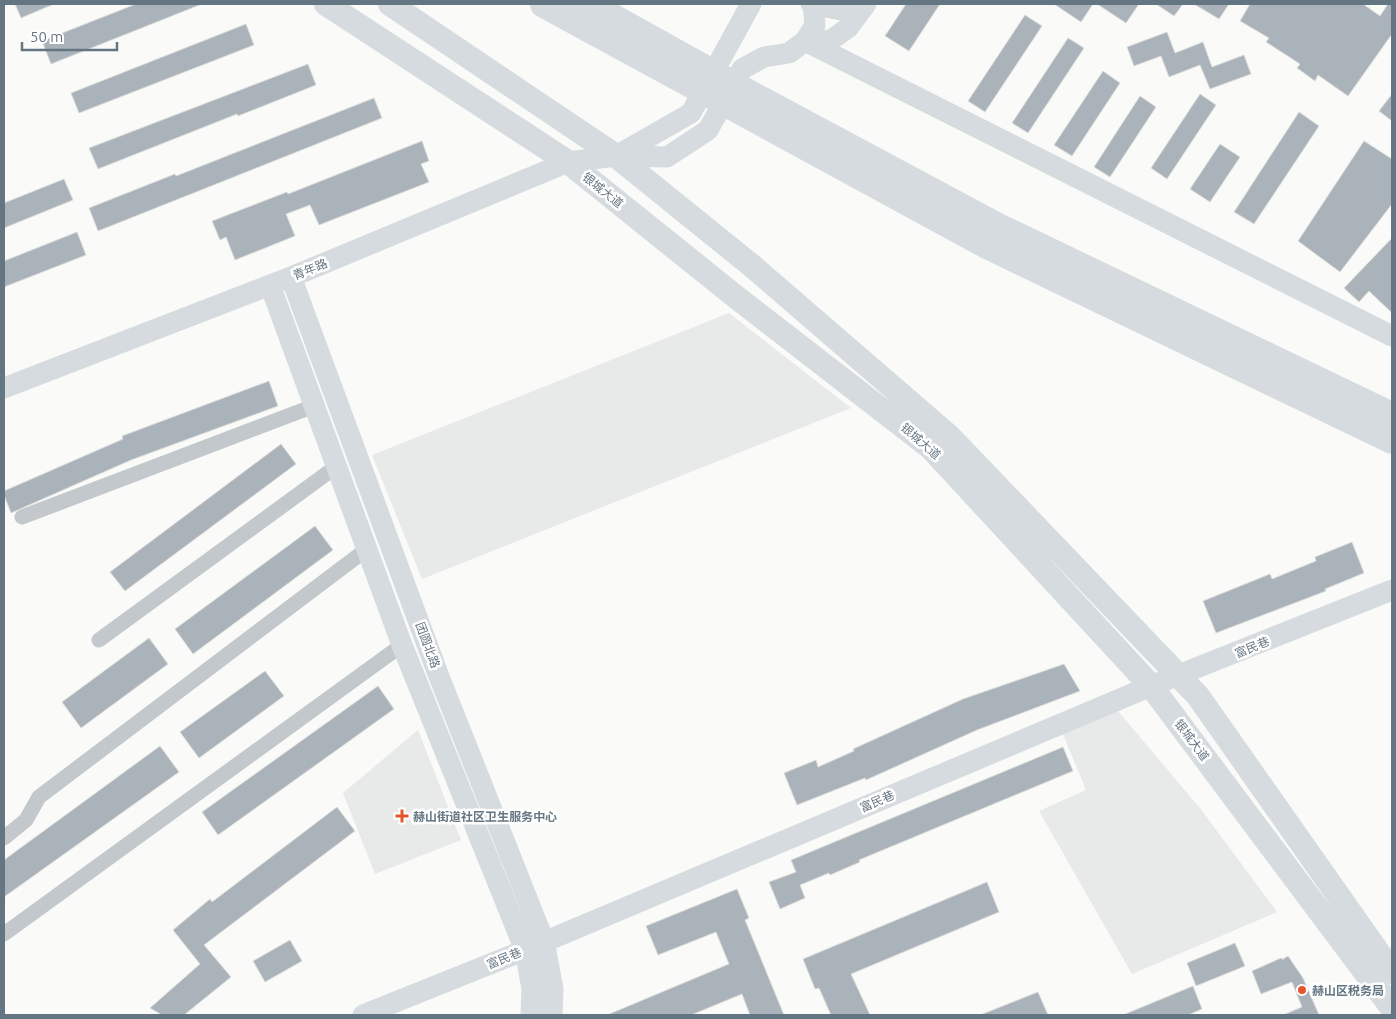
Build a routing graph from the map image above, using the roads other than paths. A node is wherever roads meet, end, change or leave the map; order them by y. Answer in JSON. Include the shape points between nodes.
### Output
{"nodes":[{"id":1,"x":326,"y":4,"type":"edge"},
{"id":2,"x":390,"y":4,"type":"edge"},
{"id":3,"x":544,"y":4,"type":"edge"},
{"id":4,"x":588,"y":4,"type":"edge"},
{"id":5,"x":812,"y":4,"type":"edge"},
{"id":6,"x":859,"y":4,"type":"edge"},
{"id":7,"x":866,"y":4,"type":"edge"},
{"id":8,"x":752,"y":5,"type":"edge"},
{"id":9,"x":805,"y":41,"type":"junction"},
{"id":10,"x":692,"y":73,"type":"junction"},
{"id":11,"x":750,"y":105,"type":"junction"},
{"id":12,"x":616,"y":156,"type":"junction"},
{"id":13,"x":568,"y":162,"type":"junction"},
{"id":14,"x":291,"y":277,"type":"junction"},
{"id":15,"x":270,"y":285,"type":"junction"},
{"id":16,"x":1392,"y":336,"type":"edge"},
{"id":17,"x":4,"y":388,"type":"edge"},
{"id":18,"x":314,"y":406,"type":"junction"},
{"id":19,"x":1392,"y":416,"type":"edge"},
{"id":20,"x":1392,"y":440,"type":"edge"},
{"id":21,"x":337,"y":466,"type":"junction"},
{"id":22,"x":22,"y":517,"type":"dead end"},
{"id":23,"x":367,"y":549,"type":"junction"},
{"id":24,"x":1392,"y":590,"type":"edge"},
{"id":25,"x":99,"y":640,"type":"dead end"},
{"id":26,"x":402,"y":645,"type":"junction"},
{"id":27,"x":1178,"y":676,"type":"junction"},
{"id":28,"x":1151,"y":686,"type":"junction"},
{"id":29,"x":4,"y":838,"type":"edge"},
{"id":30,"x":4,"y":934,"type":"edge"},
{"id":31,"x":544,"y":941,"type":"junction"},
{"id":32,"x":525,"y":950,"type":"junction"},
{"id":33,"x":1392,"y":972,"type":"edge"},
{"id":34,"x":1392,"y":1008,"type":"edge"},
{"id":35,"x":363,"y":1015,"type":"edge"},
{"id":36,"x":531,"y":1015,"type":"edge"},
{"id":37,"x":552,"y":1015,"type":"edge"}],
"edges":[{"from":1,"to":13,"type":"main road","name":"银城大道"},
{"from":2,"to":12,"type":"main road","name":"银城大道"},
{"from":3,"to":10,"type":"highway"},
{"from":4,"to":10,"type":"highway"},
{"from":5,"to":6,"type":"street","via":[[841,10]]},
{"from":5,"to":9,"type":"street","via":[[815,25]]},
{"from":7,"to":9,"type":"street","via":[[848,28],[831,40]]},
{"from":8,"to":12,"type":"street","via":[[691,114]]},
{"from":9,"to":12,"type":"street","via":[[788,52],[764,57],[742,69],[708,130],[667,157]]},
{"from":9,"to":16,"type":"street"},
{"from":10,"to":11,"type":"highway"},
{"from":11,"to":19,"type":"highway"},
{"from":11,"to":20,"type":"highway","via":[[988,245]]},
{"from":12,"to":13,"type":"street","name":"青年路"},
{"from":12,"to":27,"type":"main road","name":"银城大道","via":[[751,265],[949,436]]},
{"from":13,"to":14,"type":"street","name":"青年路"},
{"from":13,"to":28,"type":"main road","name":"银城大道","via":[[931,448]]},
{"from":14,"to":15,"type":"street","name":"青年路"},
{"from":14,"to":31,"type":"street","name":"团圆北路","via":[[438,674]]},
{"from":15,"to":17,"type":"street","name":"青年路"},
{"from":15,"to":18,"type":"street","name":"团圆北路"},
{"from":18,"to":21,"type":"street","name":"团圆北路"},
{"from":18,"to":22,"type":"street"},
{"from":21,"to":23,"type":"street","name":"团圆北路"},
{"from":21,"to":25,"type":"street"},
{"from":23,"to":26,"type":"street","name":"团圆北路"},
{"from":23,"to":29,"type":"street","via":[[39,797],[26,820]]},
{"from":24,"to":27,"type":"street","name":"富民巷"},
{"from":26,"to":30,"type":"street"},
{"from":26,"to":32,"type":"street","name":"团圆北路"},
{"from":27,"to":28,"type":"street","name":"富民巷"},
{"from":27,"to":33,"type":"main road","name":"银城大道","via":[[1198,696]]},
{"from":28,"to":31,"type":"street","name":"富民巷"},
{"from":28,"to":34,"type":"main road","name":"银城大道"},
{"from":31,"to":32,"type":"street","name":"富民巷"},
{"from":31,"to":37,"type":"street","name":"团圆北路","via":[[553,989]]},
{"from":32,"to":35,"type":"street","name":"富民巷"},
{"from":32,"to":36,"type":"street","name":"团圆北路","via":[[532,989]]}]}
